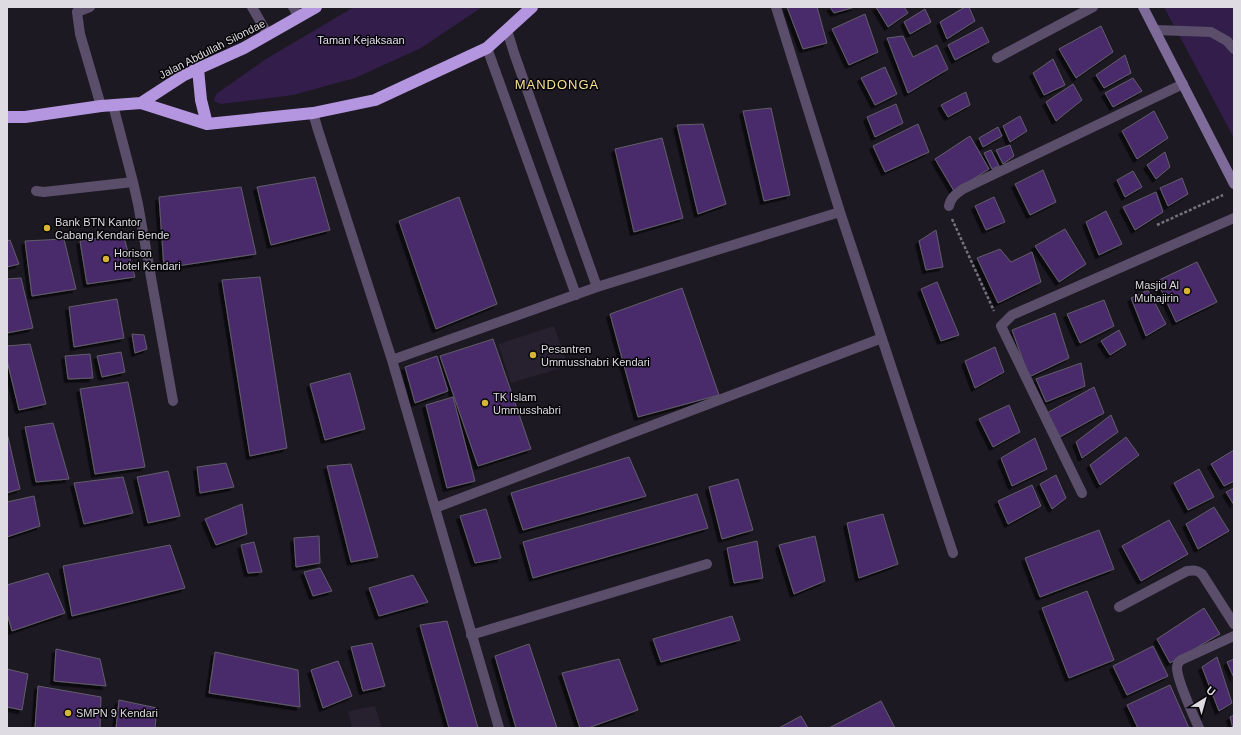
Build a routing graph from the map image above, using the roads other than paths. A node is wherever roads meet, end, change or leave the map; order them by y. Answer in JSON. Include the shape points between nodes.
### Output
{"nodes":[{"id":1,"x":90,"y":7,"type":"edge"},
{"id":2,"x":252,"y":7,"type":"edge"},
{"id":3,"x":316,"y":7,"type":"edge"},
{"id":4,"x":532,"y":7,"type":"edge"},
{"id":5,"x":776,"y":7,"type":"edge"},
{"id":6,"x":1093,"y":7,"type":"edge"},
{"id":7,"x":1143,"y":7,"type":"edge"},
{"id":8,"x":296,"y":12,"type":"edge"},
{"id":9,"x":507,"y":30,"type":"junction"},
{"id":10,"x":1156,"y":30,"type":"junction"},
{"id":11,"x":268,"y":35,"type":"junction"},
{"id":12,"x":487,"y":48,"type":"junction"},
{"id":13,"x":1234,"y":49,"type":"edge"},
{"id":14,"x":997,"y":58,"type":"dead end"},
{"id":15,"x":198,"y":68,"type":"junction"},
{"id":16,"x":1183,"y":84,"type":"junction"},
{"id":17,"x":141,"y":103,"type":"junction"},
{"id":18,"x":107,"y":105,"type":"junction"},
{"id":19,"x":314,"y":113,"type":"junction"},
{"id":20,"x":7,"y":117,"type":"edge"},
{"id":21,"x":208,"y":124,"type":"junction"},
{"id":22,"x":133,"y":182,"type":"junction"},
{"id":23,"x":1234,"y":184,"type":"edge"},
{"id":24,"x":36,"y":190,"type":"dead end"},
{"id":25,"x":949,"y":206,"type":"road end"},
{"id":26,"x":840,"y":212,"type":"junction"},
{"id":27,"x":1234,"y":218,"type":"edge"},
{"id":28,"x":598,"y":287,"type":"junction"},
{"id":29,"x":576,"y":295,"type":"junction"},
{"id":30,"x":882,"y":338,"type":"junction"},
{"id":31,"x":392,"y":360,"type":"junction"},
{"id":32,"x":173,"y":401,"type":"dead end"},
{"id":33,"x":1082,"y":493,"type":"dead end"},
{"id":34,"x":435,"y":508,"type":"junction"},
{"id":35,"x":953,"y":553,"type":"dead end"},
{"id":36,"x":707,"y":564,"type":"dead end"},
{"id":37,"x":1119,"y":607,"type":"dead end"},
{"id":38,"x":1234,"y":624,"type":"edge"},
{"id":39,"x":471,"y":636,"type":"junction"},
{"id":40,"x":1234,"y":636,"type":"edge"},
{"id":41,"x":499,"y":728,"type":"edge"},
{"id":42,"x":1199,"y":728,"type":"edge"}],
"edges":[{"from":1,"to":18,"type":"street","via":[[77,12],[80,34]]},
{"from":2,"to":11,"type":"street"},
{"from":3,"to":8,"type":"highway","name":"Jalan Abdullah Silondae"},
{"from":4,"to":9,"type":"highway"},
{"from":5,"to":26,"type":"street"},
{"from":6,"to":14,"type":"street"},
{"from":7,"to":10,"type":"street"},
{"from":8,"to":11,"type":"highway","name":"Jalan Abdullah Silondae"},
{"from":9,"to":12,"type":"highway"},
{"from":9,"to":28,"type":"street"},
{"from":10,"to":13,"type":"street","via":[[1211,32],[1227,41]]},
{"from":10,"to":16,"type":"street"},
{"from":11,"to":15,"type":"highway","name":"Jalan Abdullah Silondae"},
{"from":12,"to":19,"type":"highway","via":[[374,100]]},
{"from":12,"to":29,"type":"street"},
{"from":15,"to":17,"type":"highway","name":"Jalan Abdullah Silondae"},
{"from":15,"to":21,"type":"highway","via":[[201,100]]},
{"from":16,"to":23,"type":"street"},
{"from":16,"to":25,"type":"street","via":[[963,189],[951,200]]},
{"from":17,"to":18,"type":"highway"},
{"from":17,"to":21,"type":"highway"},
{"from":18,"to":20,"type":"highway","via":[[25,117]]},
{"from":18,"to":22,"type":"street"},
{"from":19,"to":21,"type":"highway"},
{"from":19,"to":31,"type":"street"},
{"from":22,"to":24,"type":"street","via":[[44,192]]},
{"from":22,"to":32,"type":"street"},
{"from":26,"to":28,"type":"street"},
{"from":26,"to":30,"type":"street"},
{"from":27,"to":33,"type":"street","via":[[1012,314],[1001,326]]},
{"from":28,"to":29,"type":"street"},
{"from":29,"to":31,"type":"street"},
{"from":30,"to":34,"type":"street"},
{"from":30,"to":35,"type":"street"},
{"from":31,"to":34,"type":"street"},
{"from":34,"to":39,"type":"street"},
{"from":36,"to":39,"type":"street"},
{"from":37,"to":38,"type":"street","via":[[1194,570],[1202,574]]},
{"from":39,"to":41,"type":"street"},
{"from":40,"to":42,"type":"street","via":[[1177,664],[1181,682]]}]}
